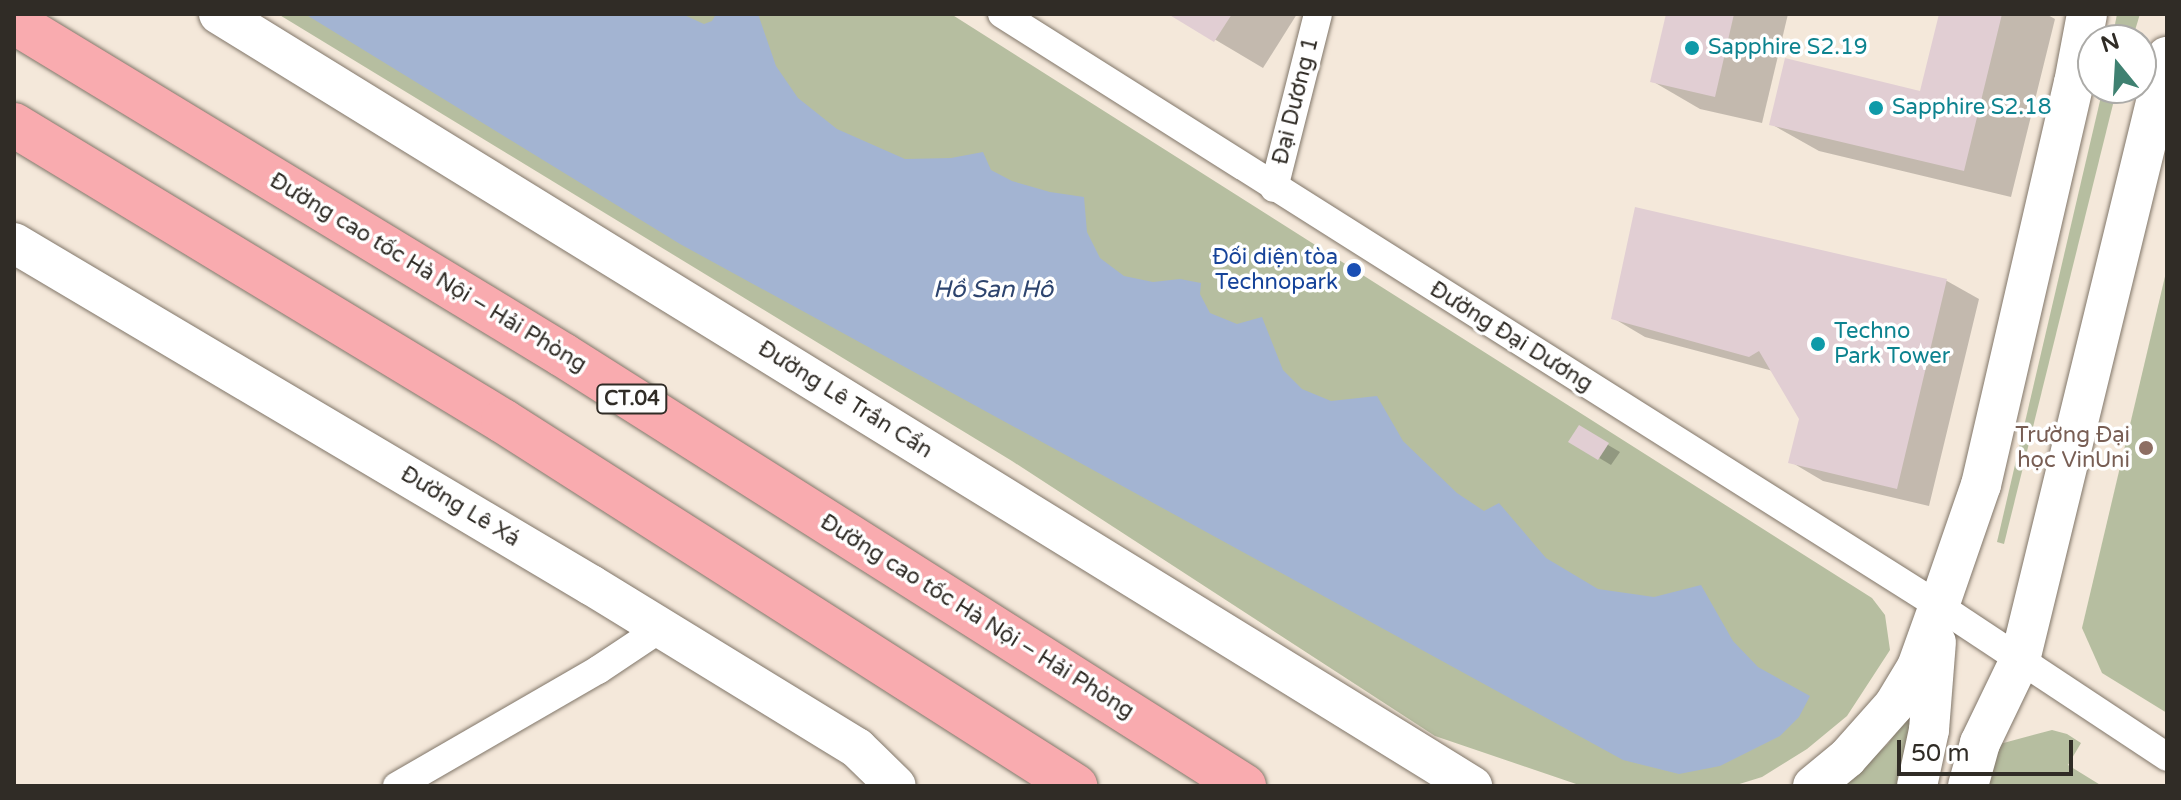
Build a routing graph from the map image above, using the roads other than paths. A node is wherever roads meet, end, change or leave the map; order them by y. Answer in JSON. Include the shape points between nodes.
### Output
{"nodes":[{"id":1,"x":219,"y":14,"type":"edge"},
{"id":2,"x":1002,"y":14,"type":"edge"},
{"id":3,"x":1318,"y":14,"type":"edge"},
{"id":4,"x":2087,"y":14,"type":"edge"},
{"id":5,"x":14,"y":22,"type":"edge"},
{"id":6,"x":2167,"y":57,"type":"edge"},
{"id":7,"x":14,"y":125,"type":"edge"},
{"id":8,"x":1274,"y":188,"type":"junction"},
{"id":9,"x":14,"y":243,"type":"edge"},
{"id":10,"x":1939,"y":606,"type":"junction"},
{"id":11,"x":661,"y":628,"type":"junction"},
{"id":12,"x":2020,"y":660,"type":"junction"},
{"id":13,"x":857,"y":748,"type":"junction"},
{"id":14,"x":2167,"y":757,"type":"edge"},
{"id":15,"x":397,"y":786,"type":"edge"},
{"id":16,"x":896,"y":786,"type":"edge"},
{"id":17,"x":914,"y":786,"type":"edge"},
{"id":18,"x":1075,"y":786,"type":"edge"},
{"id":19,"x":1244,"y":786,"type":"edge"},
{"id":20,"x":1472,"y":786,"type":"edge"},
{"id":21,"x":1813,"y":786,"type":"edge"},
{"id":22,"x":1917,"y":786,"type":"edge"},
{"id":23,"x":1968,"y":786,"type":"edge"}],
"edges":[{"from":1,"to":20,"type":"main road","name":"Đường Lê Trần Cẩn"},
{"from":2,"to":8,"type":"street","name":"Đường Đại Dương"},
{"from":3,"to":8,"type":"street","name":"Đại Dương 1"},
{"from":4,"to":10,"type":"main road","via":[[1981,485]]},
{"from":5,"to":19,"type":"highway","name":"Đường cao tốc Hà Nội – Hải Phòng","number":"CT.04","via":[[563,355]]},
{"from":6,"to":12,"type":"main road"},
{"from":7,"to":18,"type":"highway","via":[[503,421]]},
{"from":8,"to":10,"type":"street","name":"Đường Đại Dương"},
{"from":9,"to":11,"type":"main road","name":"Đường Lê Xá"},
{"from":10,"to":12,"type":"street","name":"Đường Đại Dương"},
{"from":10,"to":21,"type":"main road","via":[[1917,667],[1894,705],[1847,758]]},
{"from":10,"to":22,"type":"main road","via":[[1929,730]]},
{"from":11,"to":13,"type":"main road","name":"Đường Lê Xá"},
{"from":11,"to":15,"type":"street"},
{"from":12,"to":14,"type":"street","name":"Đường Đại Dương"},
{"from":12,"to":23,"type":"main road","via":[[1980,743]]},
{"from":13,"to":16,"type":"main road","name":"Đường Lê Xá"},
{"from":13,"to":17,"type":"main road"}]}
